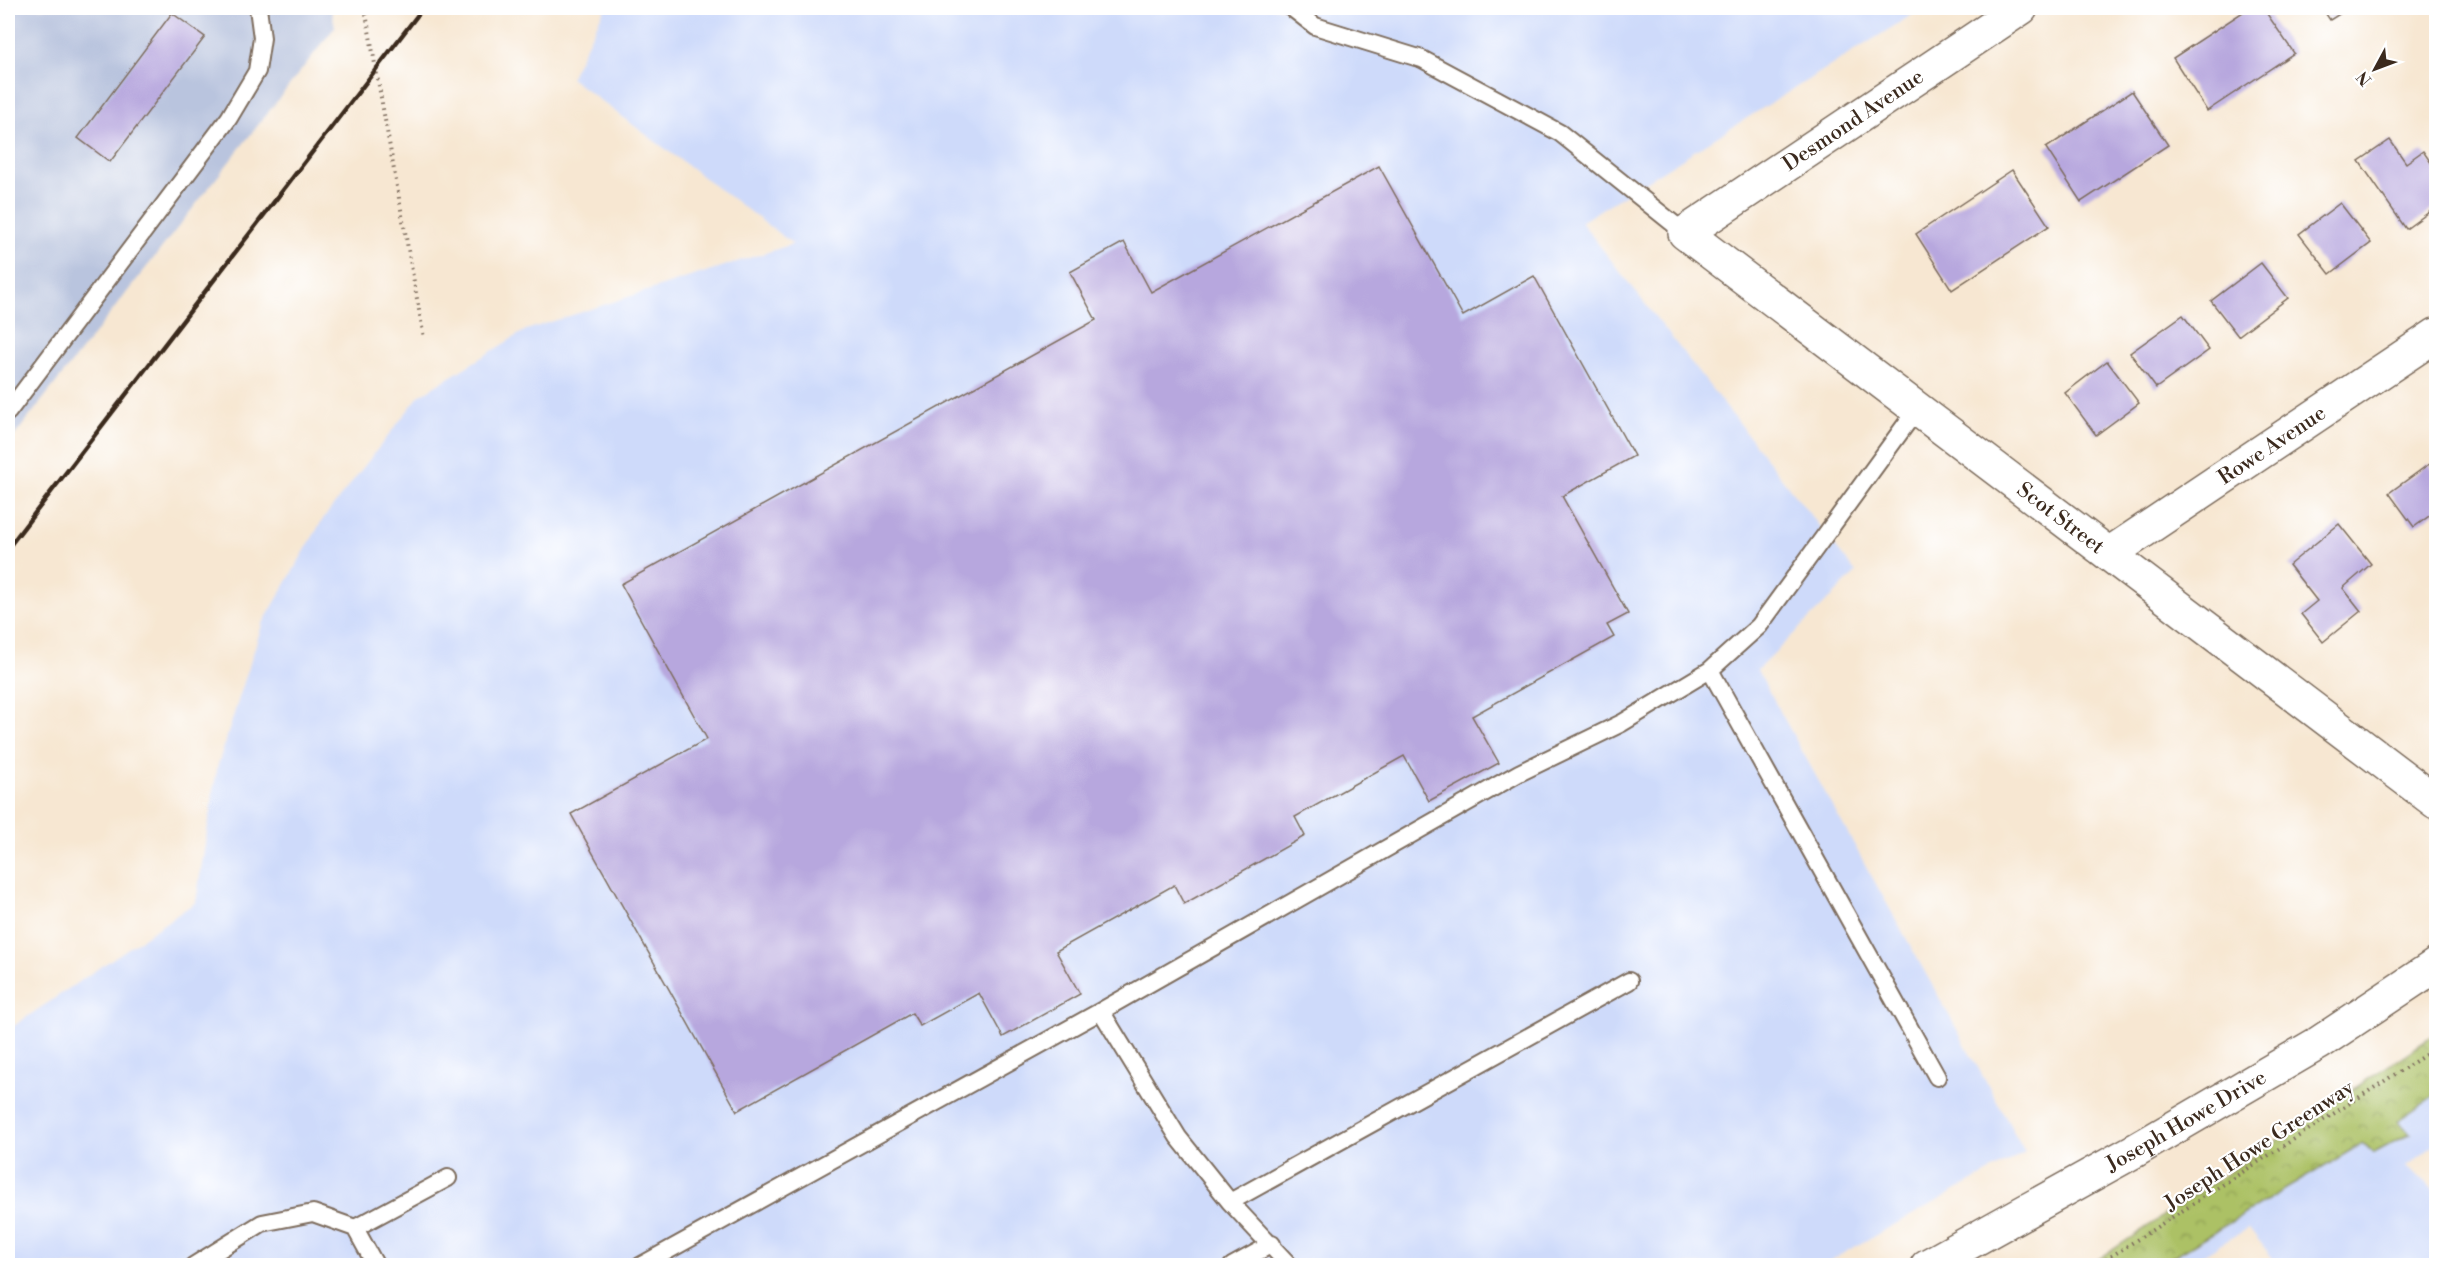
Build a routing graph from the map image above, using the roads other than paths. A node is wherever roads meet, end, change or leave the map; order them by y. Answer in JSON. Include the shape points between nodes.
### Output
{"nodes":[{"id":1,"x":258,"y":8,"type":"edge"},
{"id":2,"x":1292,"y":8,"type":"edge"},
{"id":3,"x":2022,"y":8,"type":"edge"},
{"id":4,"x":1685,"y":233,"type":"junction"},
{"id":5,"x":2436,"y":334,"type":"edge"},
{"id":6,"x":1917,"y":409,"type":"junction"},
{"id":7,"x":8,"y":412,"type":"edge"},
{"id":8,"x":2109,"y":554,"type":"junction"},
{"id":9,"x":1710,"y":670,"type":"junction"},
{"id":10,"x":2436,"y":802,"type":"edge"},
{"id":11,"x":2436,"y":965,"type":"edge"},
{"id":12,"x":1629,"y":981,"type":"dead end"},
{"id":13,"x":1101,"y":1011,"type":"junction"},
{"id":14,"x":1937,"y":1077,"type":"dead end"},
{"id":15,"x":448,"y":1178,"type":"dead end"},
{"id":16,"x":1230,"y":1202,"type":"junction"},
{"id":17,"x":355,"y":1228,"type":"junction"},
{"id":18,"x":1272,"y":1244,"type":"junction"},
{"id":19,"x":193,"y":1266,"type":"edge"},
{"id":20,"x":376,"y":1266,"type":"edge"},
{"id":21,"x":640,"y":1266,"type":"edge"},
{"id":22,"x":1232,"y":1266,"type":"edge"},
{"id":23,"x":1290,"y":1266,"type":"edge"},
{"id":24,"x":1927,"y":1266,"type":"edge"}],
"edges":[{"from":1,"to":7,"type":"lane","via":[[262,38],[257,71],[229,118]]},
{"from":2,"to":4,"type":"lane","via":[[1315,26],[1422,59],[1560,133]]},
{"from":3,"to":4,"type":"street","name":"Desmond Avenue"},
{"from":4,"to":6,"type":"street","name":"Scot Street"},
{"from":5,"to":8,"type":"street","name":"Rowe Avenue"},
{"from":6,"to":8,"type":"street","name":"Scot Street"},
{"from":6,"to":9,"type":"lane","via":[[1759,626]]},
{"from":8,"to":10,"type":"street","name":"Scot Street"},
{"from":9,"to":13,"type":"lane","via":[[1622,723],[1519,773]]},
{"from":9,"to":14,"type":"lane"},
{"from":11,"to":24,"type":"street","name":"Joseph Howe Drive","via":[[2319,1043]]},
{"from":12,"to":16,"type":"lane"},
{"from":13,"to":16,"type":"lane","via":[[1178,1137]]},
{"from":13,"to":21,"type":"lane"},
{"from":15,"to":17,"type":"lane"},
{"from":16,"to":18,"type":"lane"},
{"from":17,"to":19,"type":"lane","via":[[313,1213],[262,1223]]},
{"from":17,"to":20,"type":"lane"},
{"from":18,"to":22,"type":"lane"},
{"from":18,"to":23,"type":"lane"}]}
